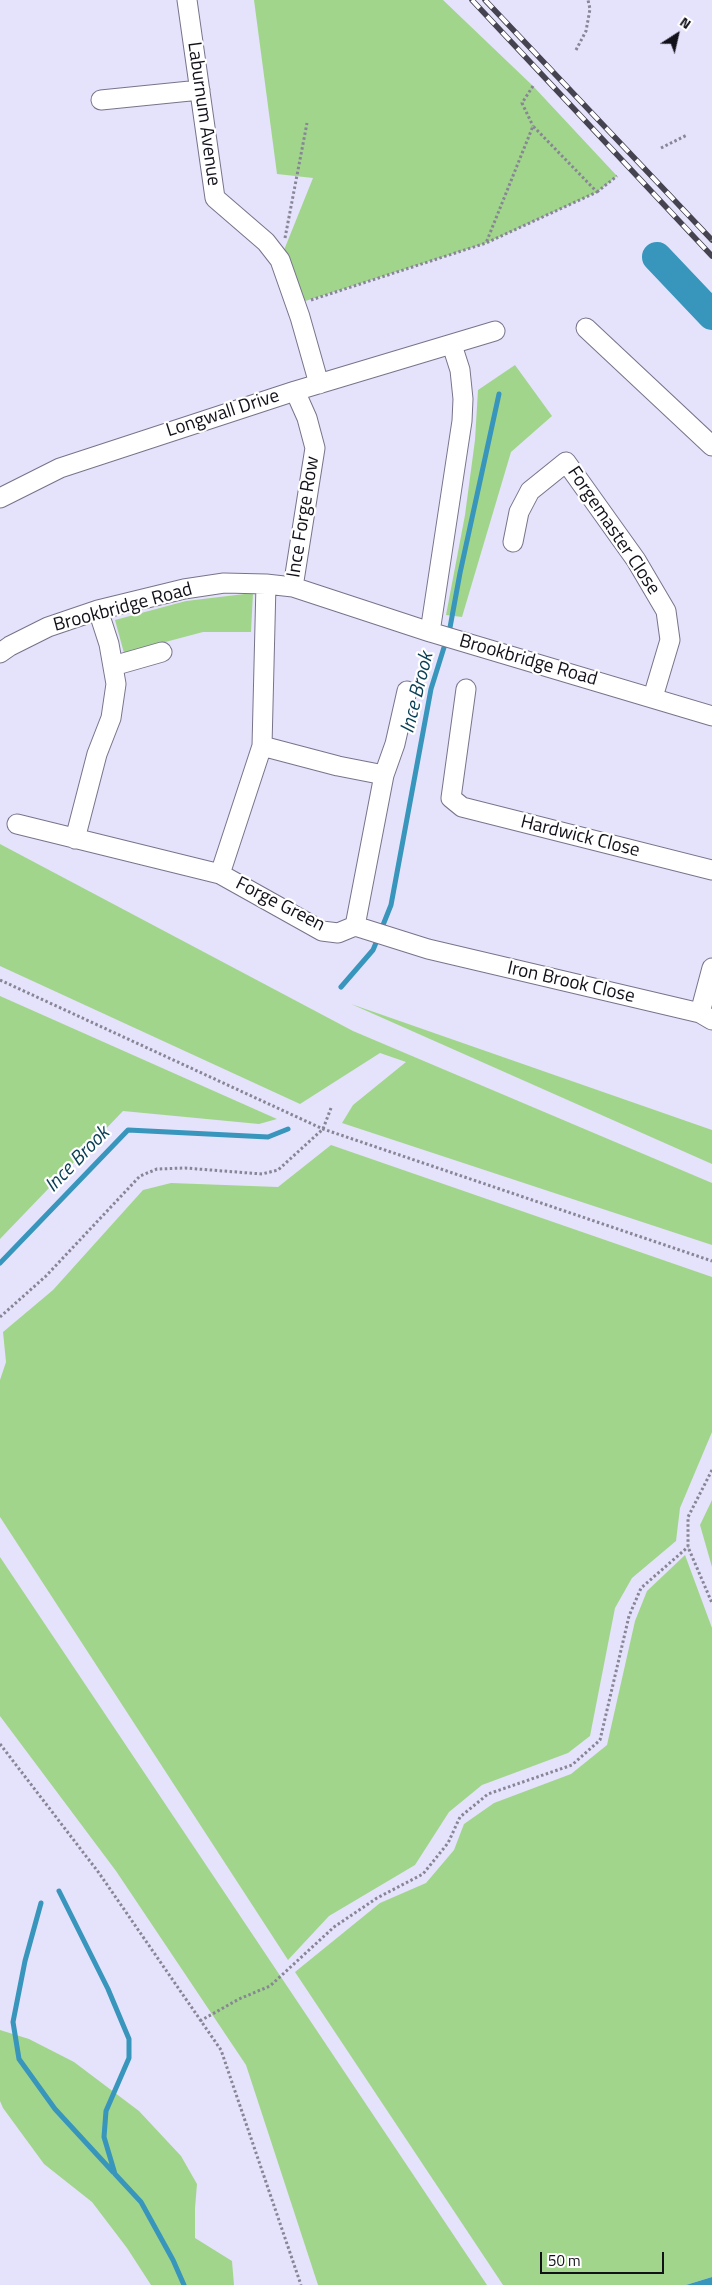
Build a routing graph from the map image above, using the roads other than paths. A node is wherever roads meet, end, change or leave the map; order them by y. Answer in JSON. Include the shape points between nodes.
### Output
{"nodes":[{"id":1,"x":187,"y":0,"type":"edge"},
{"id":2,"x":200,"y":90,"type":"junction"},
{"id":3,"x":101,"y":100,"type":"dead end"},
{"id":4,"x":586,"y":328,"type":"dead end"},
{"id":5,"x":495,"y":331,"type":"dead end"},
{"id":6,"x":452,"y":345,"type":"junction"},
{"id":7,"x":319,"y":384,"type":"junction"},
{"id":8,"x":295,"y":391,"type":"junction"},
{"id":9,"x":712,"y":446,"type":"edge"},
{"id":10,"x":0,"y":498,"type":"edge"},
{"id":11,"x":513,"y":542,"type":"dead end"},
{"id":12,"x":266,"y":584,"type":"junction"},
{"id":13,"x":293,"y":587,"type":"junction"},
{"id":14,"x":98,"y":610,"type":"junction"},
{"id":15,"x":434,"y":633,"type":"junction"},
{"id":16,"x":3,"y":643,"type":"edge"},
{"id":17,"x":162,"y":652,"type":"dead end"},
{"id":18,"x":113,"y":666,"type":"junction"},
{"id":19,"x":466,"y":689,"type":"dead end"},
{"id":20,"x":407,"y":691,"type":"dead end"},
{"id":21,"x":653,"y":697,"type":"junction"},
{"id":22,"x":712,"y":716,"type":"edge"},
{"id":23,"x":262,"y":746,"type":"junction"},
{"id":24,"x":384,"y":775,"type":"junction"},
{"id":25,"x":17,"y":824,"type":"dead end"},
{"id":26,"x":75,"y":839,"type":"junction"},
{"id":27,"x":712,"y":870,"type":"edge"},
{"id":28,"x":220,"y":874,"type":"junction"},
{"id":29,"x":358,"y":927,"type":"junction"},
{"id":30,"x":712,"y":968,"type":"edge"},
{"id":31,"x":706,"y":1016,"type":"edge"}],
"edges":[{"from":1,"to":2,"type":"street","name":"Laburnum Avenue"},
{"from":2,"to":3,"type":"street"},
{"from":2,"to":7,"type":"street","name":"Laburnum Avenue","via":[[215,198],[266,242],[280,260]]},
{"from":4,"to":9,"type":"street"},
{"from":5,"to":6,"type":"street","name":"Longwall Drive"},
{"from":6,"to":7,"type":"street","name":"Longwall Drive"},
{"from":6,"to":15,"type":"street","via":[[460,370],[462,421]]},
{"from":7,"to":8,"type":"street","name":"Longwall Drive"},
{"from":8,"to":10,"type":"street","name":"Longwall Drive","via":[[60,468]]},
{"from":8,"to":13,"type":"street","name":"Ince Forge Row","via":[[315,448]]},
{"from":11,"to":21,"type":"street","name":"Forgemaster Close","via":[[519,512],[530,491],[566,462],[636,560],[666,611],[670,640]]},
{"from":12,"to":13,"type":"street","name":"Brookbridge Road"},
{"from":12,"to":14,"type":"street","name":"Brookbridge Road","via":[[224,583],[184,589]]},
{"from":12,"to":23,"type":"street","name":"Forge Green"},
{"from":13,"to":15,"type":"street","name":"Brookbridge Road"},
{"from":14,"to":16,"type":"street","name":"Brookbridge Road"},
{"from":14,"to":18,"type":"street"},
{"from":15,"to":21,"type":"street","name":"Brookbridge Road"},
{"from":17,"to":18,"type":"street"},
{"from":18,"to":26,"type":"street","via":[[116,684],[111,718]]},
{"from":19,"to":27,"type":"street","name":"Hardwick Close","via":[[451,798],[462,807]]},
{"from":20,"to":24,"type":"street","name":"Forge Green"},
{"from":21,"to":22,"type":"street","name":"Brookbridge Road"},
{"from":23,"to":24,"type":"street"},
{"from":23,"to":28,"type":"street","name":"Forge Green"},
{"from":24,"to":29,"type":"street","name":"Forge Green"},
{"from":25,"to":26,"type":"street"},
{"from":26,"to":28,"type":"street"},
{"from":28,"to":29,"type":"street","name":"Forge Green","via":[[322,931],[338,933]]},
{"from":29,"to":31,"type":"street","name":"Iron Brook Close","via":[[428,950]]},
{"from":30,"to":31,"type":"street"}]}
